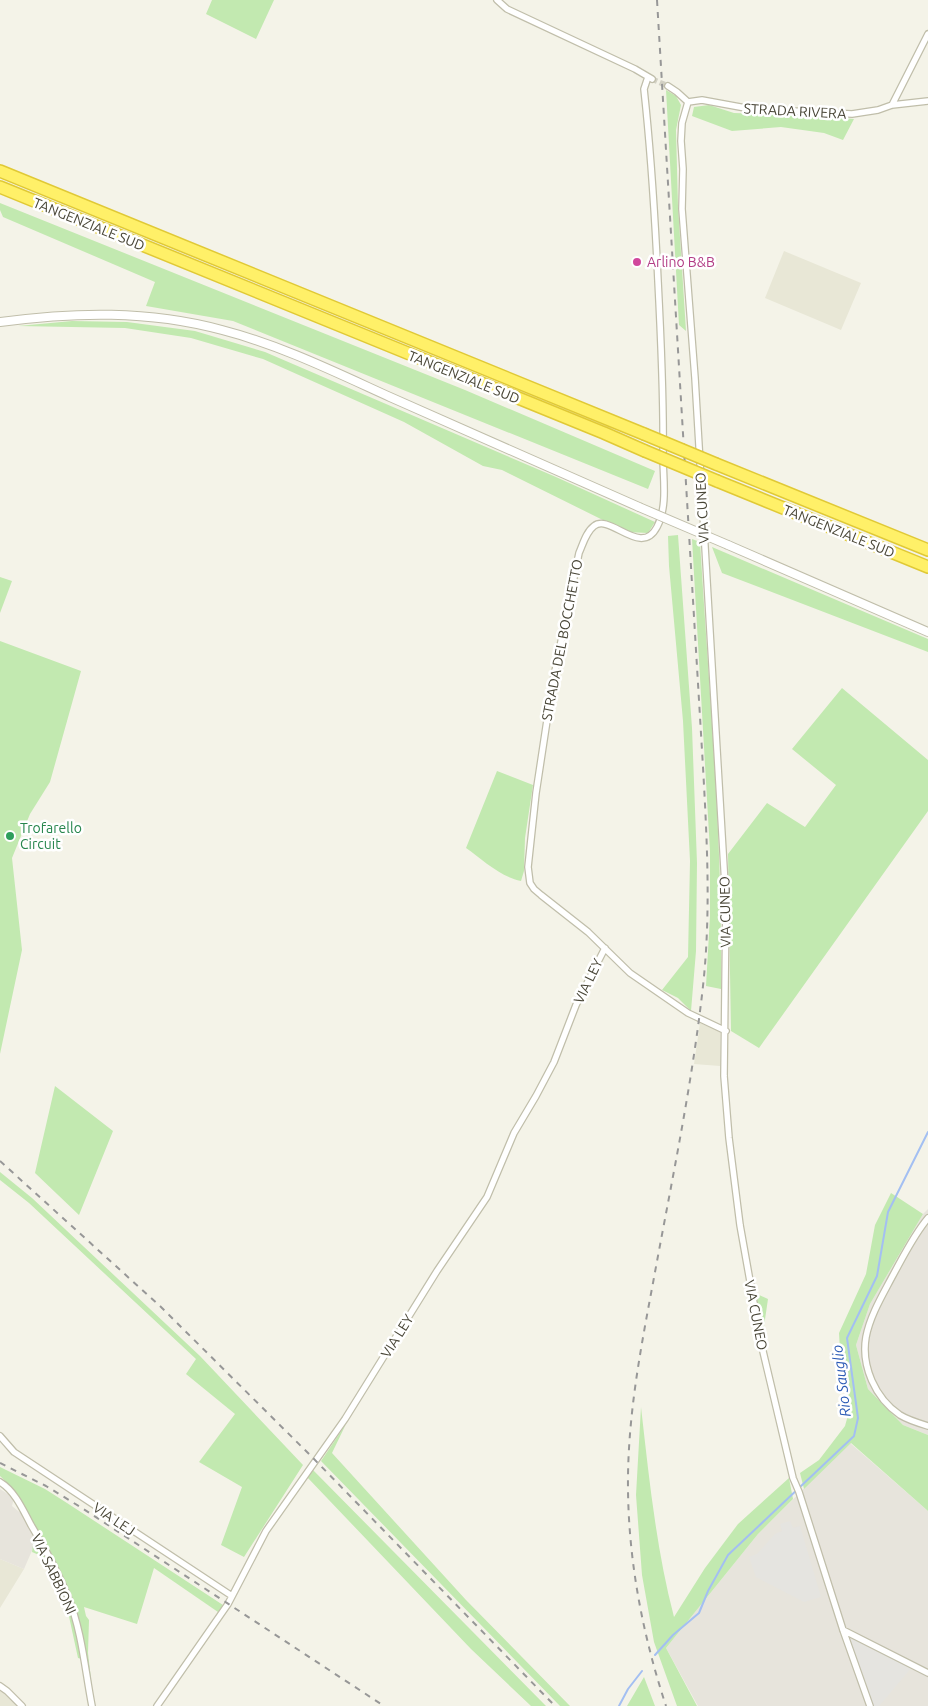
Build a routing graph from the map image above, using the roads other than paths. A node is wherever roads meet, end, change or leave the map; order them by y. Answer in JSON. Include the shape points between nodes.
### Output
{"nodes":[{"id":1,"x":497,"y":1,"type":"edge"},
{"id":2,"x":928,"y":34,"type":"edge"},
{"id":3,"x":668,"y":86,"type":"tunnel mouth"},
{"id":4,"x":928,"y":101,"type":"edge"},
{"id":5,"x":688,"y":102,"type":"junction"},
{"id":6,"x":892,"y":105,"type":"junction"},
{"id":7,"x":0,"y":171,"type":"edge"},
{"id":8,"x":0,"y":187,"type":"edge"},
{"id":9,"x":0,"y":322,"type":"edge"},
{"id":10,"x":928,"y":550,"type":"edge"},
{"id":11,"x":928,"y":567,"type":"edge"},
{"id":12,"x":928,"y":632,"type":"edge"},
{"id":13,"x":605,"y":948,"type":"junction"},
{"id":14,"x":726,"y":1031,"type":"junction"},
{"id":15,"x":928,"y":1218,"type":"edge"},
{"id":16,"x":928,"y":1426,"type":"edge"},
{"id":17,"x":0,"y":1436,"type":"edge"},
{"id":18,"x":0,"y":1482,"type":"edge"},
{"id":19,"x":232,"y":1596,"type":"junction"},
{"id":20,"x":843,"y":1630,"type":"junction"},
{"id":21,"x":928,"y":1673,"type":"edge"},
{"id":22,"x":0,"y":1686,"type":"edge"},
{"id":23,"x":22,"y":1706,"type":"edge"},
{"id":24,"x":92,"y":1706,"type":"edge"},
{"id":25,"x":157,"y":1706,"type":"edge"},
{"id":26,"x":870,"y":1706,"type":"edge"}],
"edges":[{"from":1,"to":13,"type":"street","name":"STRADA DEL BOCCHETTO","via":[[507,9],[650,78],[644,89],[661,328],[664,506],[659,525],[648,536],[635,537],[607,524],[598,524],[587,534],[579,553],[553,681],[528,866],[534,889]]},
{"from":2,"to":6,"type":"street"},
{"from":3,"to":5,"type":"street"},
{"from":4,"to":6,"type":"street","name":"STRADA RIVERA"},
{"from":5,"to":6,"type":"street","name":"STRADA RIVERA","via":[[702,100],[751,109],[843,113],[863,113]]},
{"from":5,"to":14,"type":"street","name":"VIA CUNEO","via":[[682,123],[682,209],[696,388],[726,902]]},
{"from":7,"to":10,"type":"highway","name":"TANGENZIALE SUD","bridge":true},
{"from":8,"to":11,"type":"highway","name":"TANGENZIALE SUD","bridge":true},
{"from":9,"to":12,"type":"street","bridge":true,"via":[[47,316],[110,314],[163,319],[221,330],[277,348]]},
{"from":13,"to":14,"type":"street","name":"STRADA DEL BOCCHETTO","via":[[630,973],[660,994],[695,1017]]},
{"from":13,"to":19,"type":"street","name":"VIA LEY","via":[[576,1006],[554,1062],[514,1134],[487,1198],[437,1271],[346,1419],[266,1531]]},
{"from":14,"to":20,"type":"street","name":"VIA CUNEO","via":[[729,1138],[740,1226],[761,1343],[793,1478]]},
{"from":15,"to":16,"type":"street","via":[[882,1295],[871,1321],[865,1348],[870,1376],[877,1391],[899,1414]]},
{"from":17,"to":19,"type":"street","name":"VIA LEJ","via":[[14,1452]]},
{"from":18,"to":24,"type":"street","name":"VIA SABBIONI","via":[[17,1499],[68,1598],[78,1628]]},
{"from":19,"to":25,"type":"street","name":"VIA LEY"},
{"from":20,"to":21,"type":"street"},
{"from":20,"to":26,"type":"street","name":"VIA CUNEO"},
{"from":22,"to":23,"type":"street"}]}
